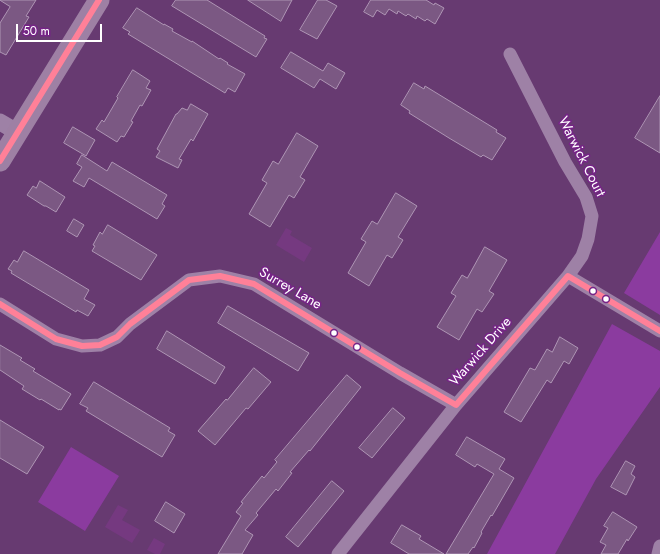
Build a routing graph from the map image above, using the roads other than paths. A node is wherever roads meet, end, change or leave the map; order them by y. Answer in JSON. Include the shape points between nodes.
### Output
{"nodes":[{"id":1,"x":99,"y":0,"type":"edge"},
{"id":2,"x":510,"y":54,"type":"dead end"},
{"id":3,"x":8,"y":127,"type":"edge"},
{"id":4,"x":0,"y":161,"type":"edge"},
{"id":5,"x":568,"y":276,"type":"junction"},
{"id":6,"x":0,"y":304,"type":"edge"},
{"id":7,"x":660,"y":331,"type":"edge"},
{"id":8,"x":456,"y":405,"type":"junction"},
{"id":9,"x":660,"y":546,"type":"edge"},
{"id":10,"x":338,"y":554,"type":"edge"},
{"id":11,"x":658,"y":554,"type":"edge"}],
"edges":[{"from":1,"to":3,"type":"main road"},
{"from":2,"to":5,"type":"street","name":"Warwick Court","via":[[565,162],[586,197],[592,216],[582,256]]},
{"from":3,"to":4,"type":"main road"},
{"from":5,"to":7,"type":"street"},
{"from":5,"to":8,"type":"street","name":"Warwick Drive"},
{"from":6,"to":8,"type":"street","name":"Surrey Lane","via":[[56,339],[82,346],[100,345],[117,337],[130,324],[189,280],[220,276],[254,284]]},
{"from":8,"to":10,"type":"street","name":"Warwick Drive"},
{"from":9,"to":11,"type":"street"}]}
